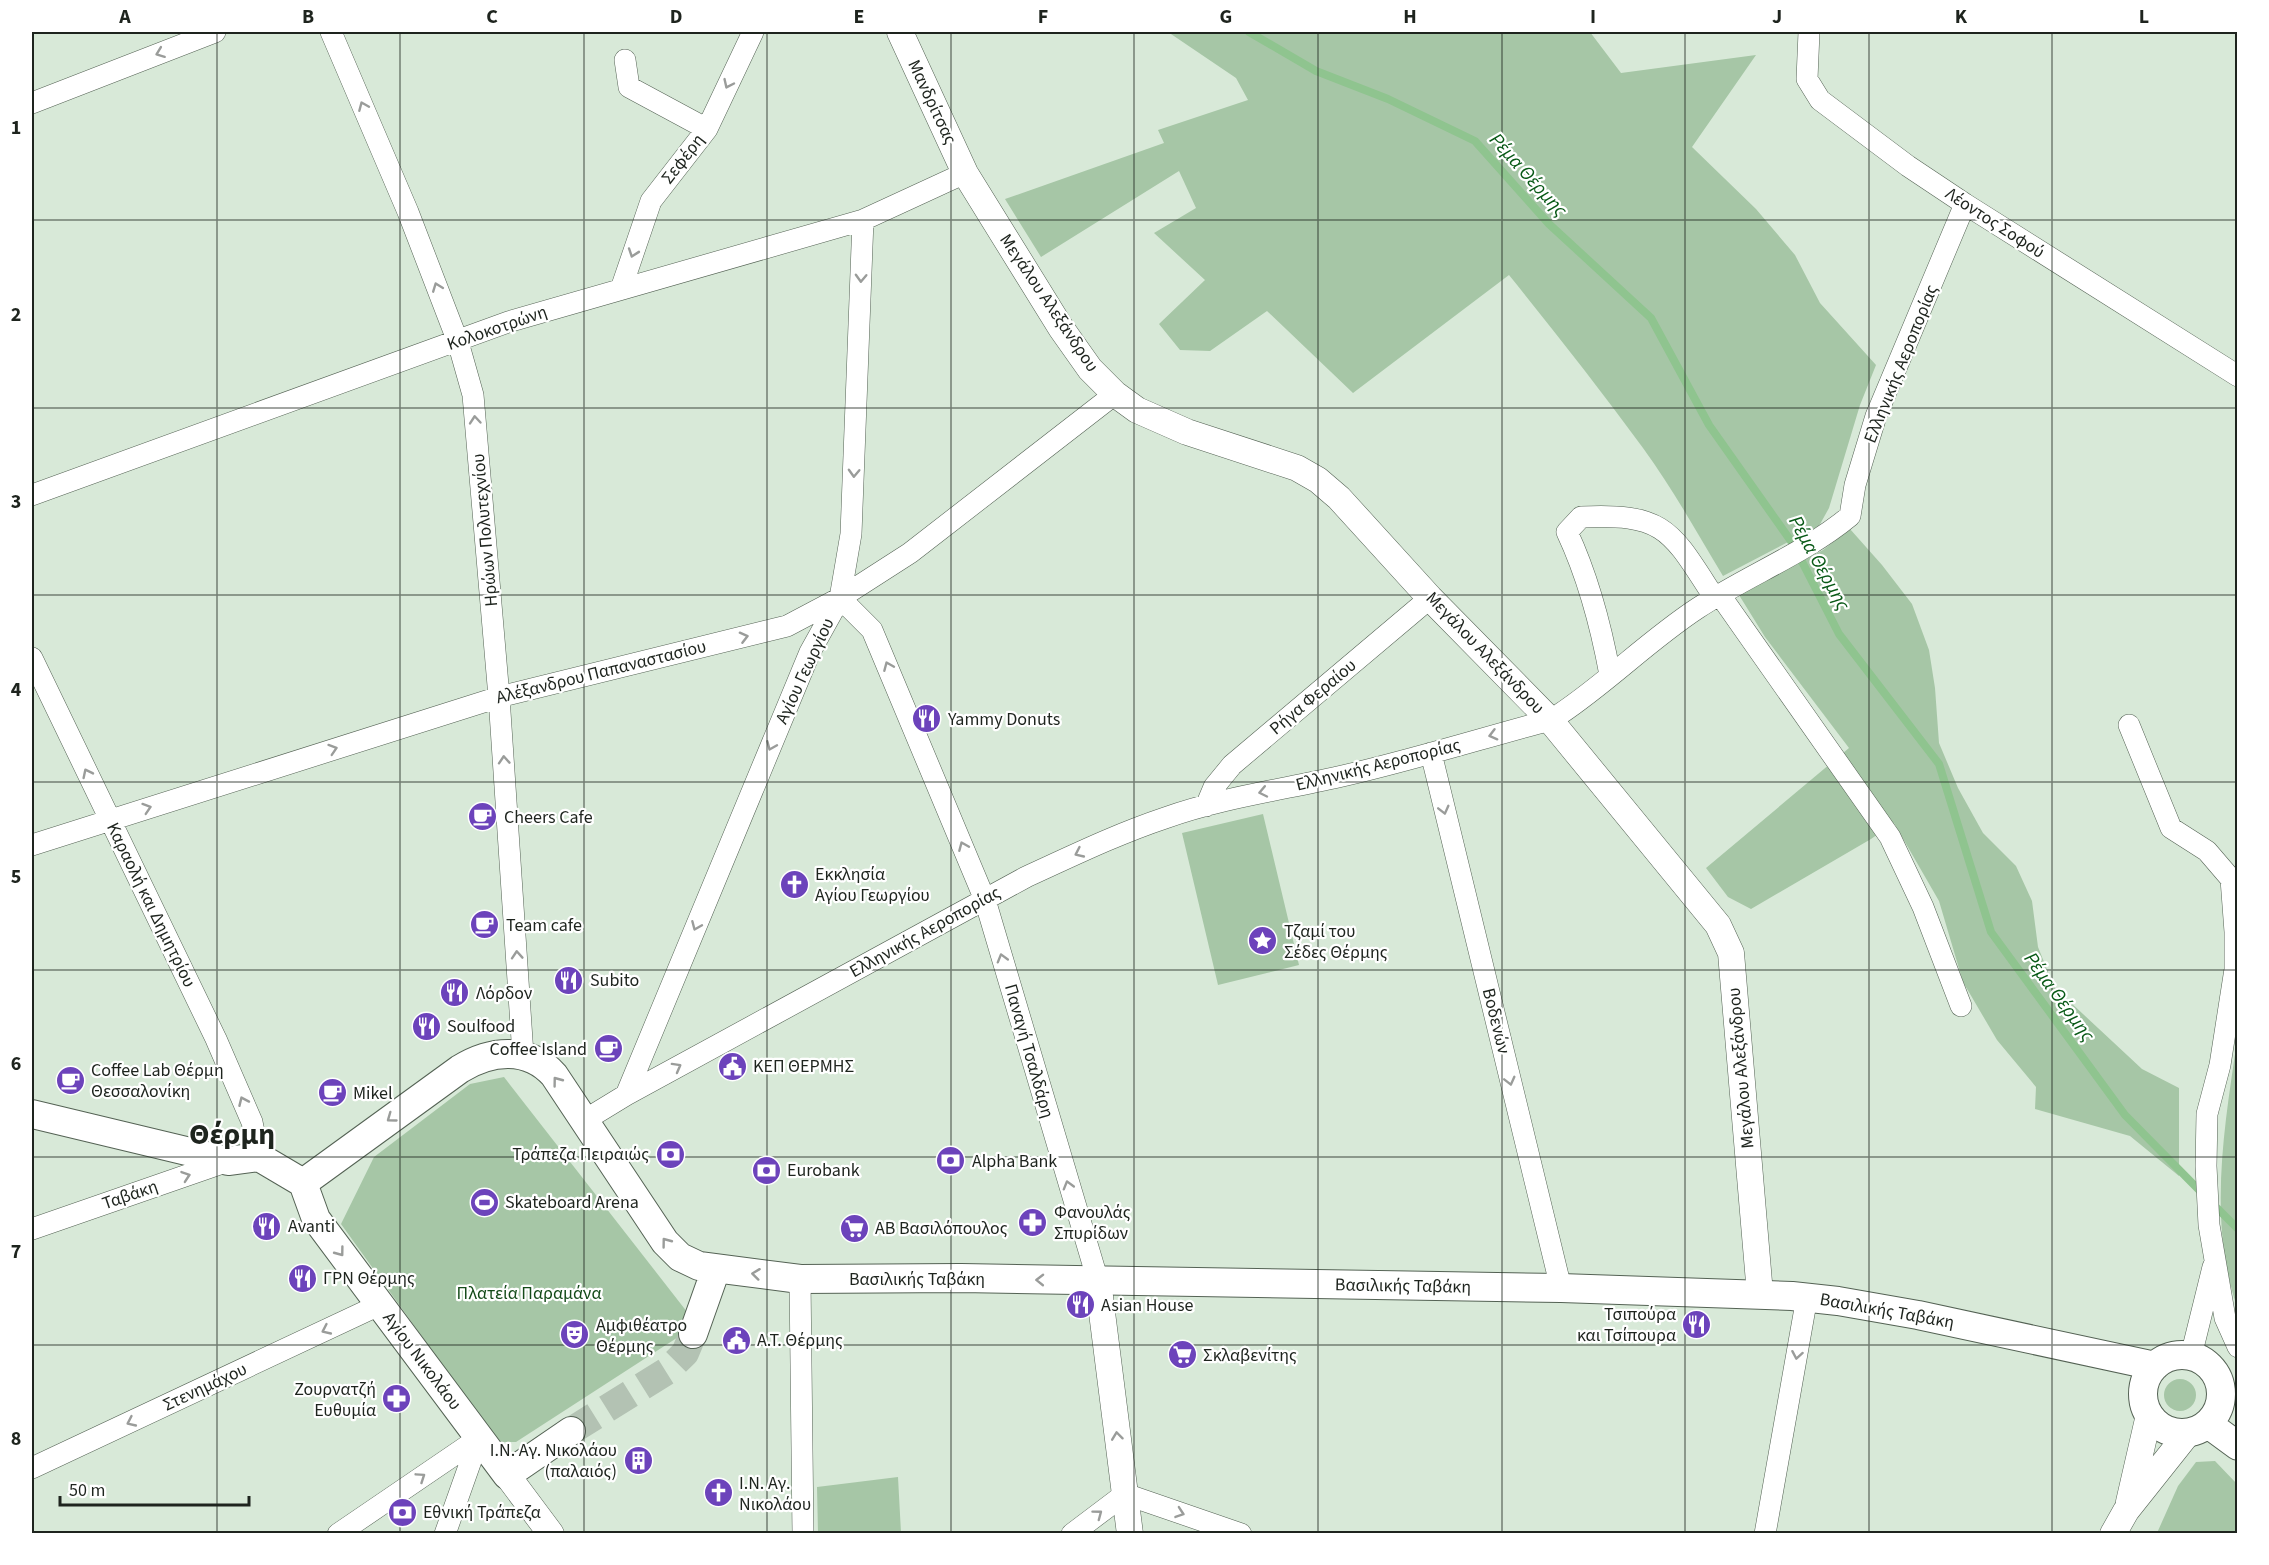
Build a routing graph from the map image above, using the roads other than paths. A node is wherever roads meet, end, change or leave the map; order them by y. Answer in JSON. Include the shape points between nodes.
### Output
{"nodes":[{"id":1,"x":215,"y":32,"type":"edge"},
{"id":2,"x":331,"y":32,"type":"edge"},
{"id":3,"x":753,"y":32,"type":"edge"},
{"id":4,"x":900,"y":32,"type":"edge"},
{"id":5,"x":1809,"y":32,"type":"edge"},
{"id":6,"x":624,"y":60,"type":"dead end"},
{"id":7,"x":32,"y":103,"type":"edge"},
{"id":8,"x":707,"y":129,"type":"junction"},
{"id":9,"x":965,"y":173,"type":"junction"},
{"id":10,"x":1965,"y":204,"type":"junction"},
{"id":11,"x":863,"y":220,"type":"junction"},
{"id":12,"x":621,"y":289,"type":"junction"},
{"id":13,"x":458,"y":342,"type":"junction"},
{"id":14,"x":2238,"y":376,"type":"edge"},
{"id":15,"x":1115,"y":394,"type":"junction"},
{"id":16,"x":32,"y":495,"type":"edge"},
{"id":17,"x":1717,"y":596,"type":"junction"},
{"id":18,"x":840,"y":598,"type":"junction"},
{"id":19,"x":1430,"y":598,"type":"junction"},
{"id":20,"x":32,"y":658,"type":"edge"},
{"id":21,"x":1610,"y":675,"type":"junction"},
{"id":22,"x":499,"y":697,"type":"junction"},
{"id":23,"x":1550,"y":720,"type":"junction"},
{"id":24,"x":2129,"y":725,"type":"dead end"},
{"id":25,"x":1431,"y":753,"type":"junction"},
{"id":26,"x":1206,"y":806,"type":"junction"},
{"id":27,"x":110,"y":820,"type":"junction"},
{"id":28,"x":32,"y":845,"type":"edge"},
{"id":29,"x":985,"y":900,"type":"junction"},
{"id":30,"x":1961,"y":1006,"type":"dead end"},
{"id":31,"x":523,"y":1055,"type":"junction"},
{"id":32,"x":626,"y":1095,"type":"junction"},
{"id":33,"x":32,"y":1114,"type":"edge"},
{"id":34,"x":585,"y":1120,"type":"junction"},
{"id":35,"x":259,"y":1157,"type":"junction"},
{"id":36,"x":228,"y":1161,"type":"junction"},
{"id":37,"x":303,"y":1183,"type":"junction"},
{"id":38,"x":32,"y":1229,"type":"edge"},
{"id":39,"x":2216,"y":1257,"type":"junction"},
{"id":40,"x":716,"y":1269,"type":"junction"},
{"id":41,"x":800,"y":1279,"type":"junction"},
{"id":42,"x":1098,"y":1281,"type":"junction"},
{"id":43,"x":1561,"y":1288,"type":"junction"},
{"id":44,"x":1760,"y":1294,"type":"junction"},
{"id":45,"x":1806,"y":1297,"type":"junction"},
{"id":46,"x":379,"y":1305,"type":"junction"},
{"id":47,"x":693,"y":1334,"type":"tunnel mouth"},
{"id":48,"x":2238,"y":1347,"type":"edge"},
{"id":49,"x":2084,"y":1352,"type":"junction"},
{"id":50,"x":2191,"y":1356,"type":"junction"},
{"id":51,"x":2155,"y":1366,"type":"junction"},
{"id":52,"x":2229,"y":1391,"type":"edge"},
{"id":53,"x":2147,"y":1409,"type":"junction"},
{"id":54,"x":2198,"y":1429,"type":"junction"},
{"id":55,"x":571,"y":1431,"type":"tunnel mouth"},
{"id":56,"x":479,"y":1438,"type":"junction"},
{"id":57,"x":2238,"y":1446,"type":"edge"},
{"id":58,"x":32,"y":1468,"type":"edge"},
{"id":59,"x":507,"y":1475,"type":"junction"},
{"id":60,"x":1125,"y":1494,"type":"junction"},
{"id":61,"x":2126,"y":1511,"type":"junction"},
{"id":62,"x":338,"y":1533,"type":"edge"},
{"id":63,"x":445,"y":1533,"type":"edge"},
{"id":64,"x":551,"y":1533,"type":"edge"},
{"id":65,"x":803,"y":1533,"type":"edge"},
{"id":66,"x":1072,"y":1533,"type":"edge"},
{"id":67,"x":1130,"y":1533,"type":"edge"},
{"id":68,"x":1241,"y":1533,"type":"edge"},
{"id":69,"x":1765,"y":1533,"type":"edge"},
{"id":70,"x":2113,"y":1533,"type":"edge"}],
"edges":[{"from":1,"to":7,"type":"street","one_way":true},
{"from":13,"to":2,"type":"street","name":"Ηρώων Πολυτεχνίου","one_way":true,"via":[[408,212]]},
{"from":3,"to":8,"type":"street","name":"Σεφέρη","one_way":true},
{"from":4,"to":9,"type":"street","name":"Μανδρίτσας"},
{"from":5,"to":10,"type":"street","name":"Λέοντος Σοφού","via":[[1807,79],[1820,100]]},
{"from":6,"to":8,"type":"street","via":[[629,87]]},
{"from":8,"to":12,"type":"street","name":"Σεφέρη","one_way":true,"via":[[651,201]]},
{"from":9,"to":11,"type":"street","name":"Κολοκοτρώνη"},
{"from":9,"to":15,"type":"street","name":"Μεγάλου Αλεξάνδρου","via":[[1061,328],[1090,369]]},
{"from":10,"to":14,"type":"street","name":"Λέοντος Σοφού"},
{"from":10,"to":17,"type":"street","name":"Ελληνικής Αεροπορίας","via":[[1876,416],[1850,516],[1826,536]]},
{"from":11,"to":12,"type":"street","name":"Κολοκοτρώνη"},
{"from":11,"to":18,"type":"street","name":"Αγίου Γεωργίου","one_way":true,"via":[[851,534]]},
{"from":12,"to":13,"type":"street","name":"Κολοκοτρώνη","via":[[508,322]]},
{"from":13,"to":16,"type":"street","name":"Κολοκοτρώνη"},
{"from":22,"to":13,"type":"street","name":"Ηρώων Πολυτεχνίου","one_way":true,"via":[[473,395]]},
{"from":15,"to":18,"type":"street","name":"Αλέξανδρου Παπαναστασίου","via":[[910,553]]},
{"from":15,"to":19,"type":"street","name":"Μεγάλου Αλεξάνδρου","via":[[1137,410],[1170,425],[1282,462],[1318,480],[1351,510]]},
{"from":17,"to":21,"type":"street","name":"Ελληνικής Αεροπορίας"},
{"from":17,"to":21,"type":"street","via":[[1665,531],[1628,517],[1581,518],[1567,532],[1602,633]]},
{"from":17,"to":30,"type":"street","via":[[1890,837],[1923,907]]},
{"from":22,"to":18,"type":"street","name":"Αλέξανδρου Παπαναστασίου","one_way":true,"via":[[787,627]]},
{"from":29,"to":18,"type":"street","name":"Παναγή Τσαλδάρη","one_way":true,"via":[[872,630]]},
{"from":18,"to":32,"type":"street","name":"Αγίου Γεωργίου","one_way":true,"via":[[810,652]]},
{"from":19,"to":23,"type":"street","name":"Μεγάλου Αλεξάνδρου"},
{"from":19,"to":26,"type":"street","name":"Ρήγα Φεραίου","via":[[1232,765],[1214,787]]},
{"from":27,"to":20,"type":"street","name":"Καραολή και Δημητρίου","one_way":true},
{"from":21,"to":23,"type":"street","name":"Ελληνικής Αεροπορίας"},
{"from":27,"to":22,"type":"street","name":"Αλέξανδρου Παπαναστασίου","one_way":true},
{"from":31,"to":22,"type":"street","name":"Ηρώων Πολυτεχνίου","one_way":true},
{"from":23,"to":25,"type":"street","name":"Ελληνικής Αεροπορίας","one_way":true},
{"from":23,"to":44,"type":"street","name":"Μεγάλου Αλεξάνδρου","via":[[1706,908],[1731,953]]},
{"from":24,"to":39,"type":"street","via":[[2171,828],[2207,851],[2231,879],[2235,969],[2220,1065],[2207,1114],[2209,1225]]},
{"from":25,"to":26,"type":"street","name":"Ελληνικής Αεροπορίας","one_way":true},
{"from":25,"to":43,"type":"street","name":"Βοδενών","one_way":true},
{"from":26,"to":29,"type":"street","name":"Ελληνικής Αεροπορίας","one_way":true,"via":[[1166,817],[1087,849]]},
{"from":27,"to":28,"type":"street","name":"Αλέξανδρου Παπαναστασίου"},
{"from":35,"to":27,"type":"street","name":"Καραολή και Δημητρίου","one_way":true,"via":[[252,1122],[216,1039]]},
{"from":32,"to":29,"type":"street","name":"Ελληνικής Αεροπορίας","one_way":true},
{"from":42,"to":29,"type":"street","name":"Παναγή Τσαλδάρη","one_way":true},
{"from":34,"to":31,"type":"main road","one_way":true,"via":[[548,1069]]},
{"from":31,"to":37,"type":"main road","one_way":true,"via":[[495,1054],[460,1069]]},
{"from":32,"to":34,"type":"street","name":"Ελληνικής Αεροπορίας"},
{"from":33,"to":36,"type":"main road"},
{"from":40,"to":34,"type":"main road","one_way":true,"via":[[690,1263],[672,1250]]},
{"from":35,"to":36,"type":"main road"},
{"from":35,"to":37,"type":"main road"},
{"from":38,"to":36,"type":"street","name":"Ταβάκη","one_way":true},
{"from":37,"to":46,"type":"main road","name":"Αγίου Νικολάου","one_way":true,"via":[[316,1219]]},
{"from":39,"to":48,"type":"street","via":[[2225,1318]]},
{"from":39,"to":50,"type":"street"},
{"from":41,"to":40,"type":"main road","name":"Βασιλικής Ταβάκη","one_way":true},
{"from":40,"to":47,"type":"main road"},
{"from":42,"to":41,"type":"main road","name":"Βασιλικής Ταβάκη","one_way":true},
{"from":41,"to":65,"type":"street"},
{"from":42,"to":43,"type":"main road","name":"Βασιλικής Ταβάκη"},
{"from":60,"to":42,"type":"street","name":"Παναγή Τσαλδάρη","one_way":true},
{"from":43,"to":44,"type":"main road","name":"Βασιλικής Ταβάκη"},
{"from":44,"to":45,"type":"main road","name":"Βασιλικής Ταβάκη"},
{"from":45,"to":49,"type":"main road","name":"Βασιλικής Ταβάκη","via":[[2011,1333]]},
{"from":45,"to":69,"type":"street","one_way":true},
{"from":46,"to":56,"type":"main road","name":"Αγίου Νικολάου"},
{"from":46,"to":58,"type":"street","name":"Στενημάχου","one_way":true},
{"from":49,"to":51,"type":"main road","name":"Βασιλικής Ταβάκη"},
{"from":49,"to":53,"type":"main road","name":"Βασιλικής Ταβάκη","via":[[2120,1369]]},
{"from":50,"to":51,"type":"main road","via":[[2166,1359]]},
{"from":50,"to":52,"type":"main road","via":[[2212,1369]]},
{"from":51,"to":53,"type":"main road","via":[[2145,1383]]},
{"from":52,"to":54,"type":"main road","via":[[2219,1409]]},
{"from":53,"to":54,"type":"main road","via":[[2166,1430]]},
{"from":53,"to":61,"type":"street"},
{"from":54,"to":57,"type":"main road"},
{"from":54,"to":61,"type":"street"},
{"from":55,"to":59,"type":"main road"},
{"from":56,"to":59,"type":"main road","name":"Αγίου Νικολάου"},
{"from":62,"to":56,"type":"street","one_way":true},
{"from":56,"to":63,"type":"street"},
{"from":59,"to":64,"type":"street","name":"Αγίου Νικολάου"},
{"from":66,"to":60,"type":"street","one_way":true},
{"from":60,"to":67,"type":"street","name":"Παναγή Τσαλδάρη"},
{"from":60,"to":68,"type":"street","one_way":true},
{"from":61,"to":70,"type":"street"}]}
